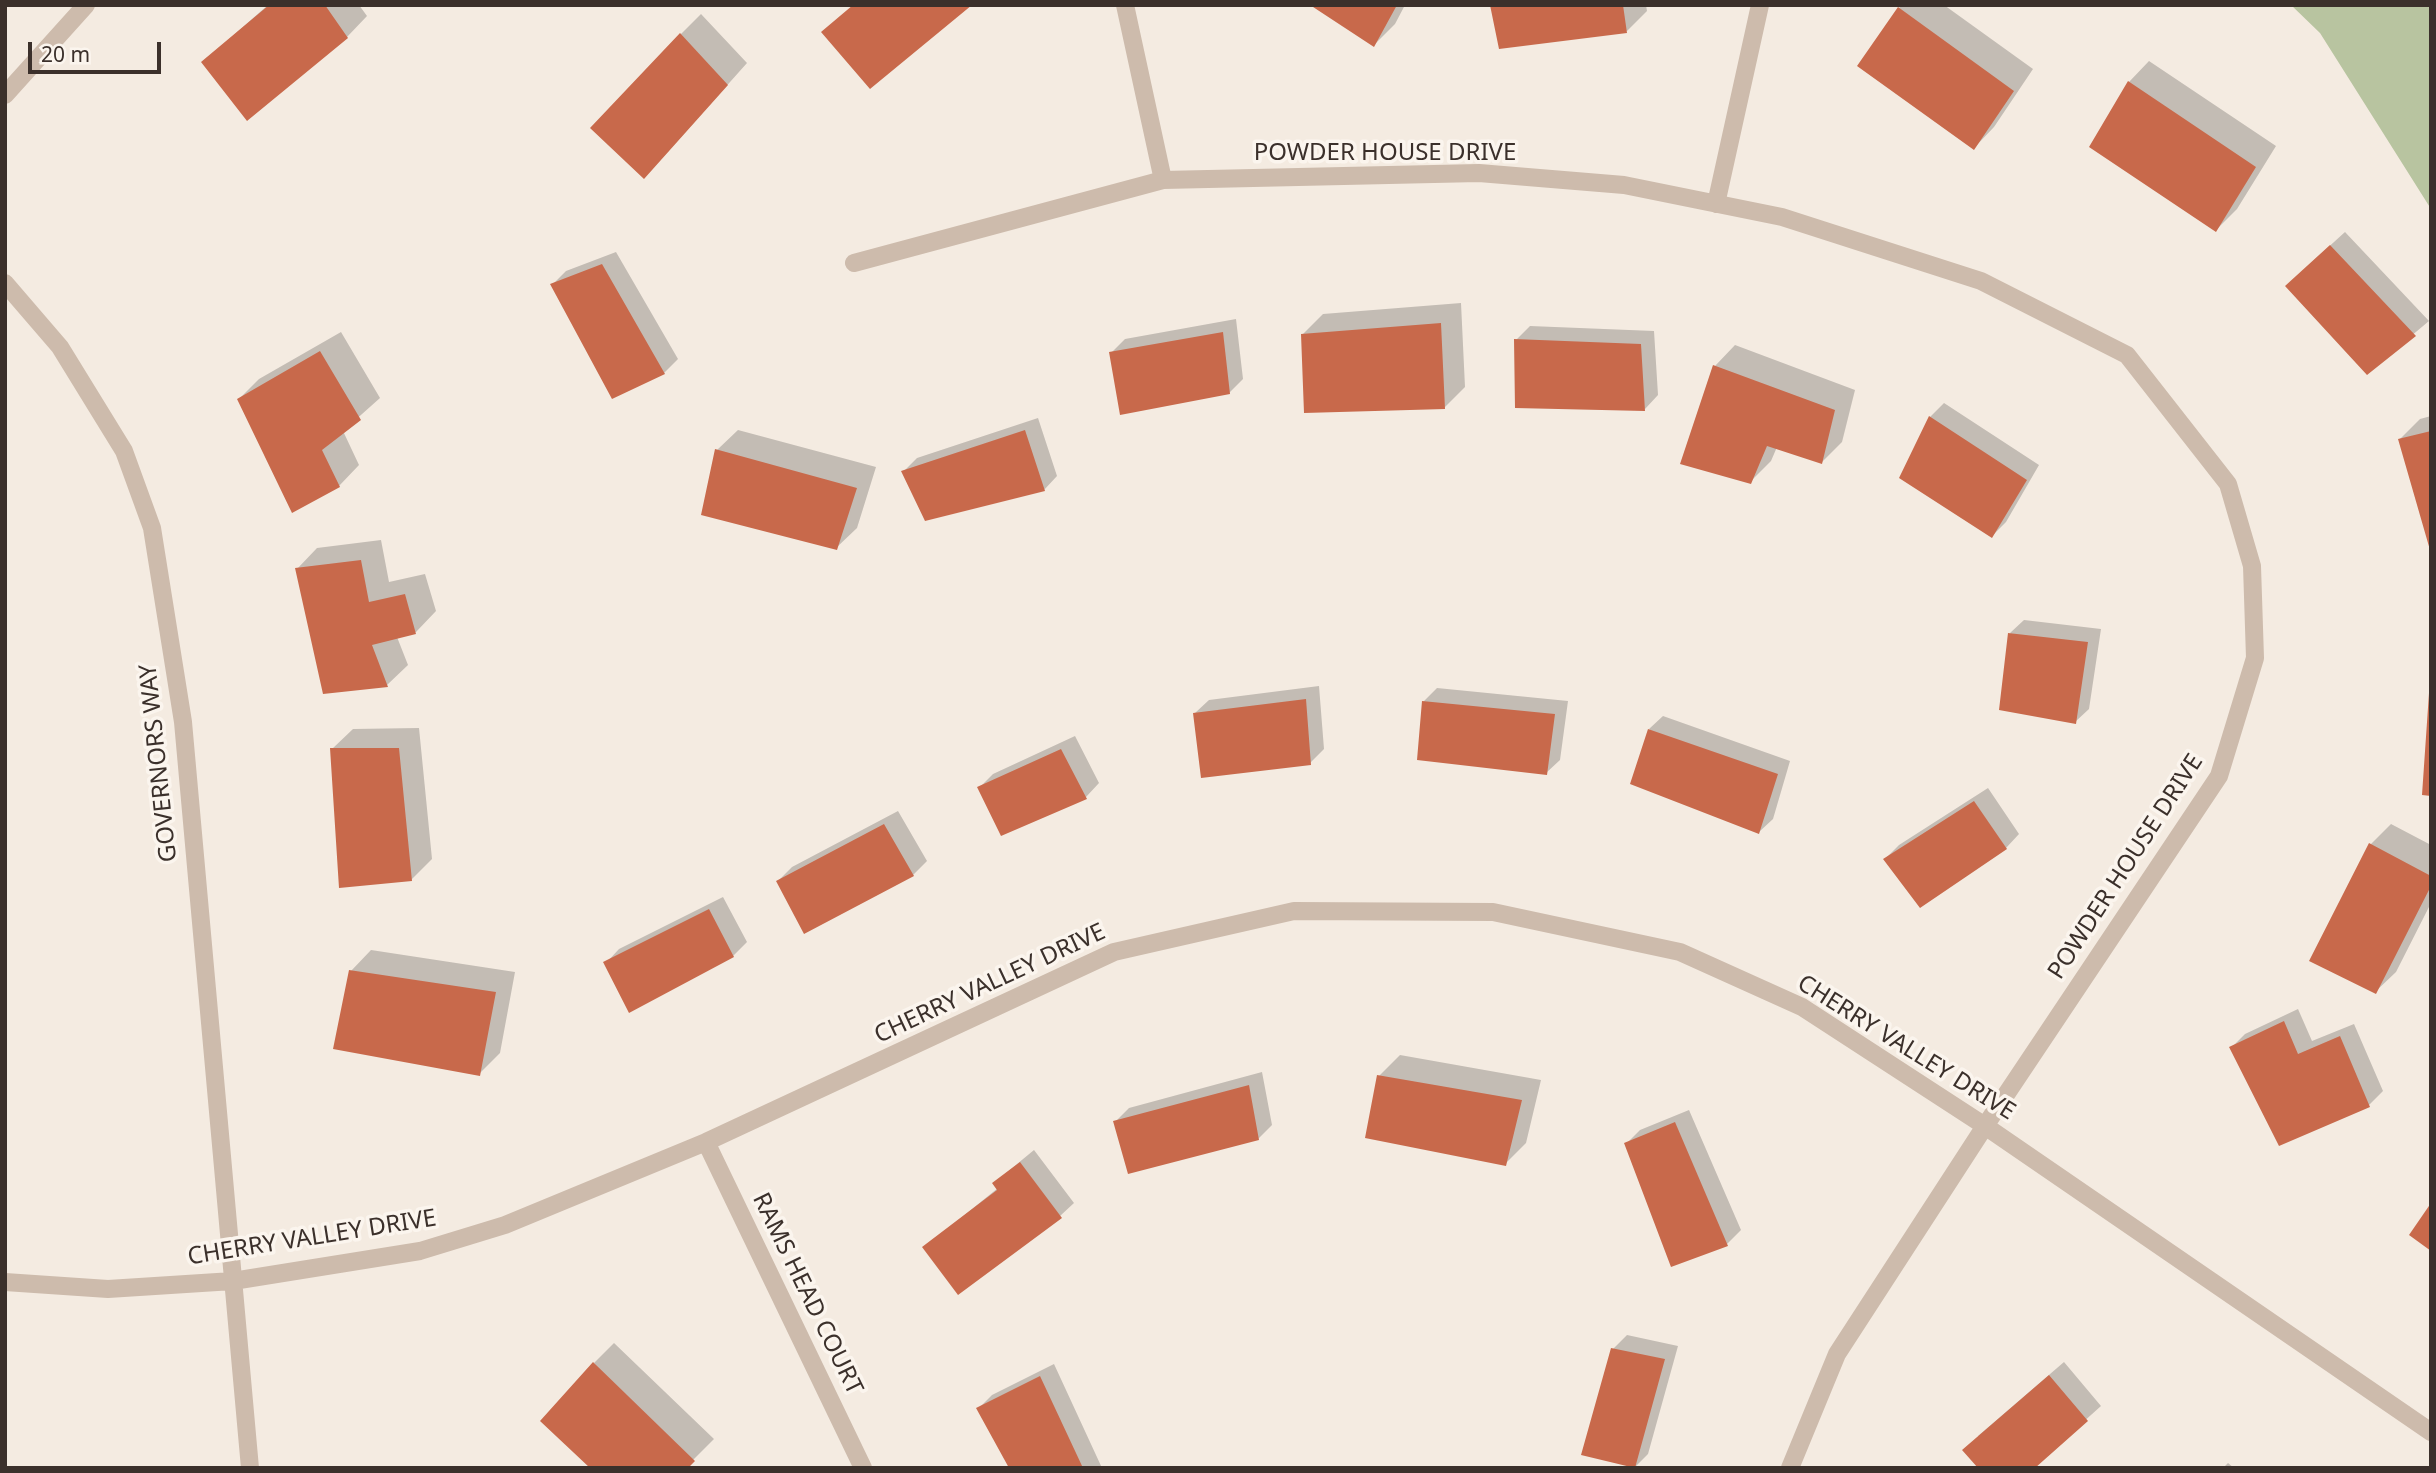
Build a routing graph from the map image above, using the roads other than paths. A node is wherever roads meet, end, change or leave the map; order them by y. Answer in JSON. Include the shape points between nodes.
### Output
{"nodes":[{"id":1,"x":86,"y":5,"type":"edge"},
{"id":2,"x":1125,"y":5,"type":"edge"},
{"id":3,"x":1760,"y":5,"type":"edge"},
{"id":4,"x":5,"y":95,"type":"edge"},
{"id":5,"x":1163,"y":180,"type":"junction"},
{"id":6,"x":1716,"y":204,"type":"junction"},
{"id":7,"x":854,"y":263,"type":"dead end"},
{"id":8,"x":5,"y":282,"type":"edge"},
{"id":9,"x":1985,"y":1126,"type":"junction"},
{"id":10,"x":706,"y":1142,"type":"junction"},
{"id":11,"x":233,"y":1281,"type":"junction"},
{"id":12,"x":5,"y":1282,"type":"edge"},
{"id":13,"x":2431,"y":1432,"type":"edge"},
{"id":14,"x":250,"y":1468,"type":"edge"},
{"id":15,"x":863,"y":1468,"type":"edge"},
{"id":16,"x":1790,"y":1468,"type":"edge"}],
"edges":[{"from":1,"to":4,"type":"street"},
{"from":2,"to":5,"type":"street"},
{"from":3,"to":6,"type":"street"},
{"from":5,"to":6,"type":"street","name":"POWDER HOUSE DRIVE","via":[[1479,173],[1624,185]]},
{"from":5,"to":7,"type":"street","name":"POWDER HOUSE DRIVE"},
{"from":6,"to":9,"type":"street","name":"POWDER HOUSE DRIVE","via":[[1782,217],[1982,281],[2127,355],[2228,484],[2252,566],[2255,658],[2219,776]]},
{"from":8,"to":11,"type":"street","name":"GOVERNORS WAY","via":[[60,347],[124,451],[152,528],[183,722]]},
{"from":9,"to":10,"type":"street","name":"CHERRY VALLEY DRIVE","via":[[1802,1007],[1680,951],[1493,912],[1294,911],[1114,952]]},
{"from":9,"to":13,"type":"street","name":"CHERRY VALLEY DRIVE"},
{"from":9,"to":16,"type":"street","name":"POWDER HOUSE DRIVE","via":[[1837,1354]]},
{"from":10,"to":11,"type":"street","name":"CHERRY VALLEY DRIVE","via":[[505,1225],[420,1251]]},
{"from":10,"to":15,"type":"street","name":"RAMS HEAD COURT"},
{"from":11,"to":12,"type":"street","name":"CHERRY VALLEY DRIVE","via":[[108,1289]]},
{"from":11,"to":14,"type":"street","name":"GOVERNORS WAY"}]}
